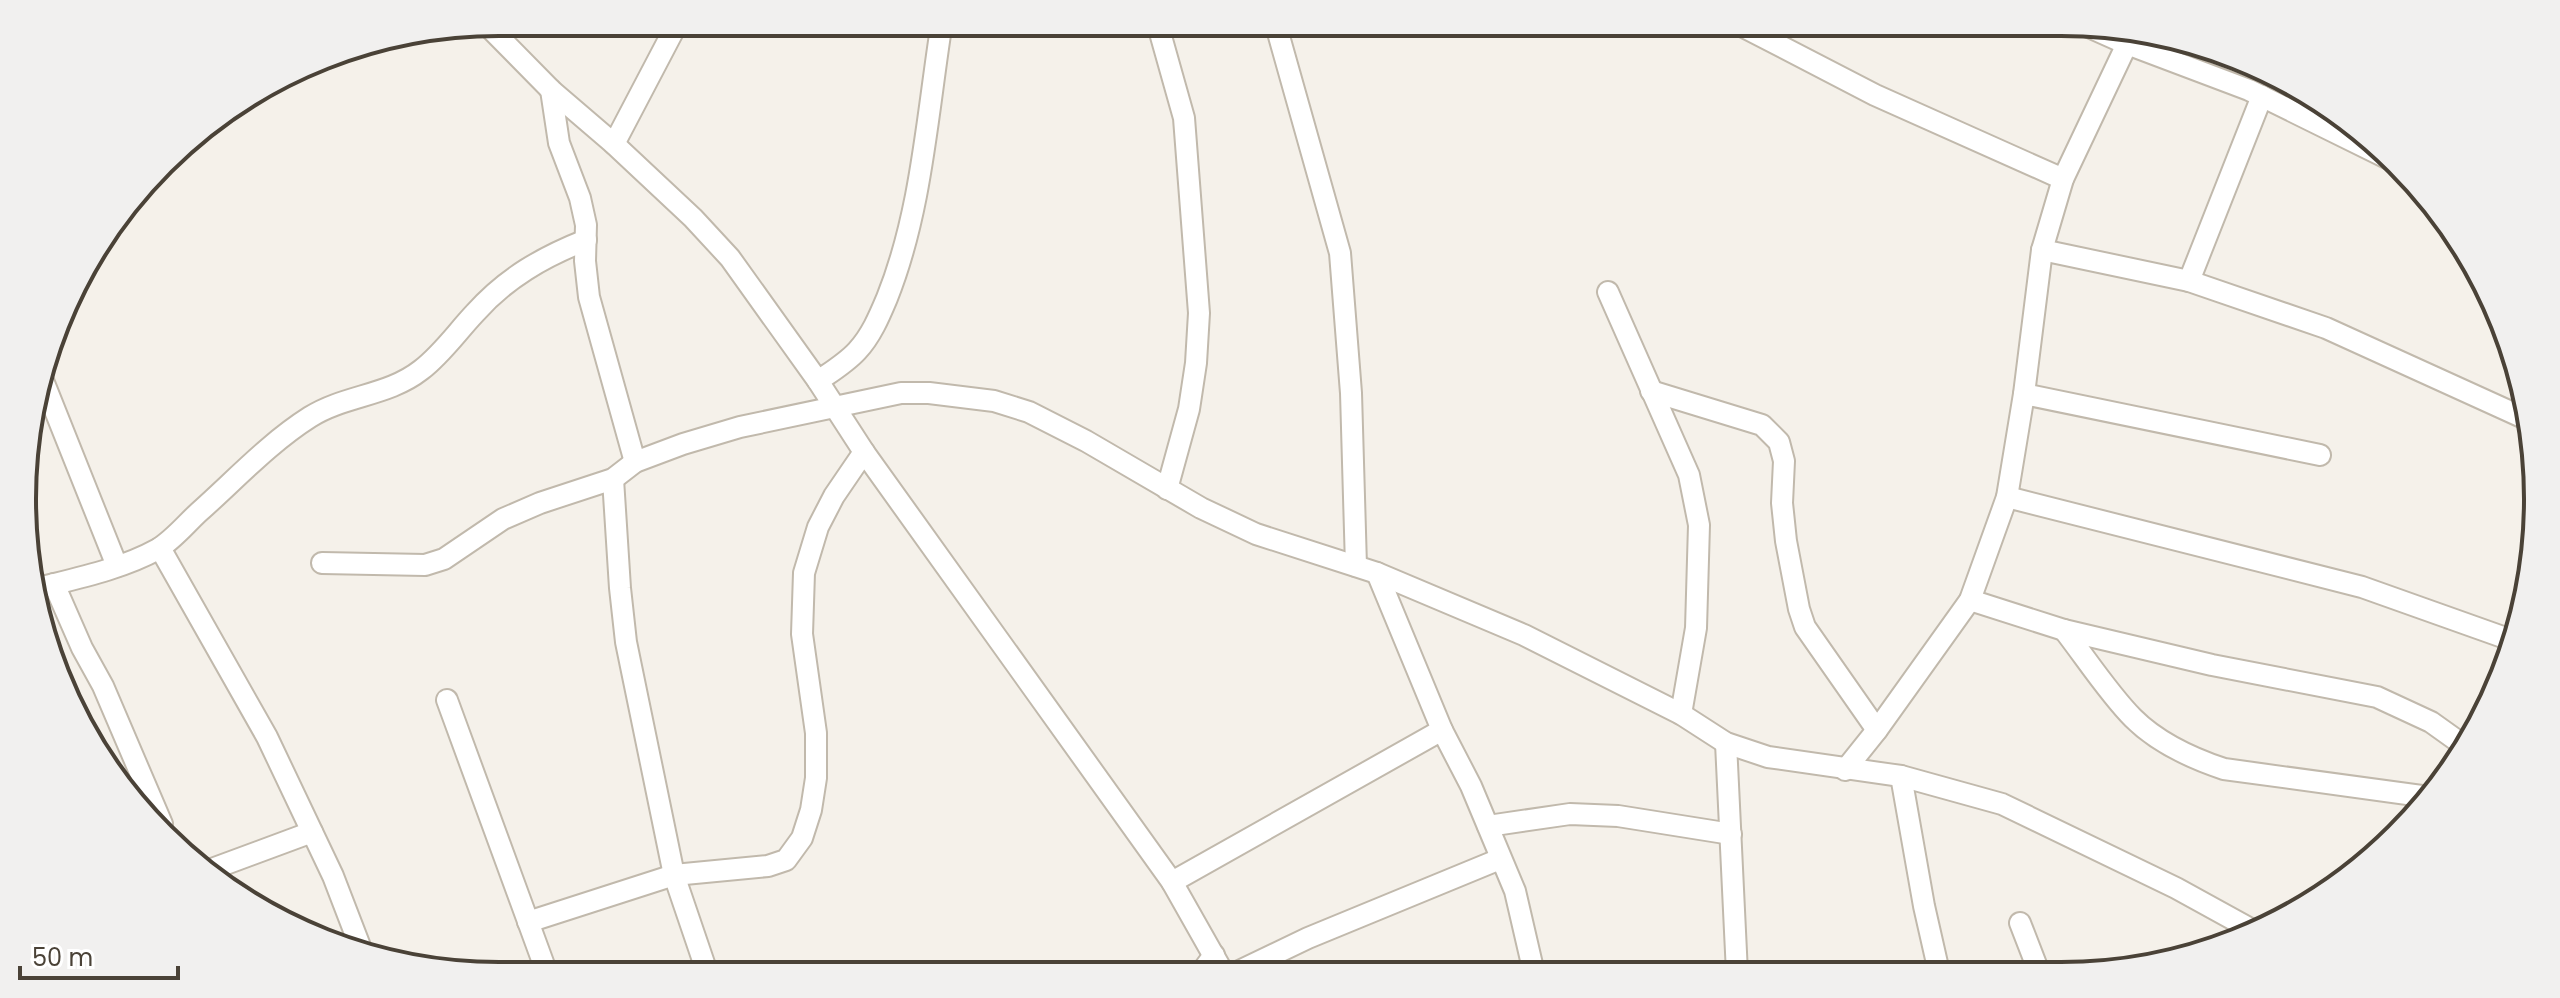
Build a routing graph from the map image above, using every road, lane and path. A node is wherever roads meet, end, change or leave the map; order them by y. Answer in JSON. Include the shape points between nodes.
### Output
{"nodes":[{"id":1,"x":498,"y":36,"type":"edge"},
{"id":2,"x":671,"y":36,"type":"edge"},
{"id":3,"x":940,"y":36,"type":"edge"},
{"id":4,"x":1161,"y":36,"type":"edge"},
{"id":5,"x":1279,"y":36,"type":"edge"},
{"id":6,"x":1761,"y":36,"type":"edge"},
{"id":7,"x":2117,"y":40,"type":"edge"},
{"id":8,"x":2127,"y":44,"type":"junction"},
{"id":9,"x":2254,"y":78,"type":"edge"},
{"id":10,"x":551,"y":90,"type":"junction"},
{"id":11,"x":2256,"y":93,"type":"junction"},
{"id":12,"x":2356,"y":142,"type":"edge"},
{"id":13,"x":614,"y":144,"type":"junction"},
{"id":14,"x":2063,"y":179,"type":"junction"},
{"id":15,"x":586,"y":240,"type":"junction"},
{"id":16,"x":2042,"y":250,"type":"junction"},
{"id":17,"x":2189,"y":281,"type":"junction"},
{"id":18,"x":1608,"y":292,"type":"dead end"},
{"id":19,"x":818,"y":381,"type":"junction"},
{"id":20,"x":1651,"y":391,"type":"junction"},
{"id":21,"x":48,"y":394,"type":"edge"},
{"id":22,"x":2024,"y":394,"type":"junction"},
{"id":23,"x":833,"y":407,"type":"junction"},
{"id":24,"x":2516,"y":414,"type":"edge"},
{"id":25,"x":864,"y":452,"type":"junction"},
{"id":26,"x":2320,"y":455,"type":"dead end"},
{"id":27,"x":635,"y":462,"type":"junction"},
{"id":28,"x":613,"y":479,"type":"junction"},
{"id":29,"x":1167,"y":489,"type":"junction"},
{"id":30,"x":2007,"y":497,"type":"junction"},
{"id":31,"x":160,"y":548,"type":"junction"},
{"id":32,"x":322,"y":563,"type":"dead end"},
{"id":33,"x":117,"y":566,"type":"junction"},
{"id":34,"x":1356,"y":566,"type":"junction"},
{"id":35,"x":1377,"y":573,"type":"junction"},
{"id":36,"x":54,"y":584,"type":"junction"},
{"id":37,"x":45,"y":586,"type":"edge"},
{"id":38,"x":1970,"y":600,"type":"junction"},
{"id":39,"x":2064,"y":630,"type":"junction"},
{"id":40,"x":2502,"y":637,"type":"edge"},
{"id":41,"x":447,"y":700,"type":"dead end"},
{"id":42,"x":1681,"y":714,"type":"junction"},
{"id":43,"x":1442,"y":730,"type":"junction"},
{"id":44,"x":1877,"y":730,"type":"junction"},
{"id":45,"x":2456,"y":740,"type":"edge"},
{"id":46,"x":1726,"y":743,"type":"junction"},
{"id":47,"x":1845,"y":770,"type":"junction"},
{"id":48,"x":1901,"y":776,"type":"junction"},
{"id":49,"x":2416,"y":795,"type":"edge"},
{"id":50,"x":155,"y":809,"type":"edge"},
{"id":51,"x":1488,"y":826,"type":"junction"},
{"id":52,"x":312,"y":832,"type":"junction"},
{"id":53,"x":1731,"y":834,"type":"junction"},
{"id":54,"x":1500,"y":859,"type":"junction"},
{"id":55,"x":218,"y":867,"type":"edge"},
{"id":56,"x":674,"y":875,"type":"junction"},
{"id":57,"x":1172,"y":882,"type":"junction"},
{"id":58,"x":528,"y":922,"type":"junction"},
{"id":59,"x":2020,"y":923,"type":"dead end"},
{"id":60,"x":2243,"y":925,"type":"edge"},
{"id":61,"x":357,"y":939,"type":"edge"},
{"id":62,"x":1214,"y":955,"type":"junction"},
{"id":63,"x":543,"y":962,"type":"edge"},
{"id":64,"x":704,"y":962,"type":"edge"},
{"id":65,"x":1209,"y":962,"type":"edge"},
{"id":66,"x":1218,"y":962,"type":"edge"},
{"id":67,"x":1258,"y":962,"type":"edge"},
{"id":68,"x":1531,"y":962,"type":"edge"},
{"id":69,"x":1737,"y":962,"type":"edge"},
{"id":70,"x":1937,"y":962,"type":"edge"},
{"id":71,"x":2035,"y":962,"type":"edge"}],
"edges":[{"from":1,"to":10,"type":"street"},
{"from":2,"to":13,"type":"street"},
{"from":3,"to":19,"type":"street","via":[[914,210],[900,265],[869,335]]},
{"from":4,"to":29,"type":"street","via":[[1184,118],[1199,313],[1189,409]]},
{"from":5,"to":34,"type":"street","via":[[1340,253]]},
{"from":6,"to":14,"type":"street","via":[[1875,95]]},
{"from":7,"to":8,"type":"street"},
{"from":8,"to":11,"type":"street"},
{"from":8,"to":14,"type":"street"},
{"from":9,"to":11,"type":"street"},
{"from":10,"to":13,"type":"street"},
{"from":10,"to":15,"type":"street","via":[[559,143],[580,198]]},
{"from":11,"to":12,"type":"street"},
{"from":11,"to":17,"type":"street"},
{"from":13,"to":19,"type":"street","via":[[730,258]]},
{"from":14,"to":16,"type":"street"},
{"from":15,"to":27,"type":"street","via":[[589,297]]},
{"from":15,"to":31,"type":"street","via":[[552,253],[515,277],[422,370],[400,385],[333,404],[308,418]]},
{"from":16,"to":17,"type":"street"},
{"from":16,"to":22,"type":"street"},
{"from":17,"to":24,"type":"street","via":[[2326,328]]},
{"from":18,"to":20,"type":"street"},
{"from":19,"to":23,"type":"street"},
{"from":20,"to":42,"type":"street","via":[[1689,475],[1699,525],[1696,628]]},
{"from":20,"to":44,"type":"street","via":[[1762,425],[1779,442],[1786,541],[1805,627]]},
{"from":21,"to":33,"type":"street"},
{"from":22,"to":26,"type":"street"},
{"from":22,"to":30,"type":"street"},
{"from":23,"to":25,"type":"street"},
{"from":23,"to":27,"type":"street","via":[[740,427]]},
{"from":23,"to":29,"type":"street","via":[[901,393],[994,401],[1029,412]]},
{"from":25,"to":56,"type":"street","via":[[818,527],[804,573],[802,634],[816,733],[816,778],[802,838],[786,860],[768,866]]},
{"from":25,"to":57,"type":"street"},
{"from":27,"to":28,"type":"street"},
{"from":28,"to":32,"type":"street","via":[[503,519],[444,559],[425,565]]},
{"from":28,"to":56,"type":"street","via":[[626,642]]},
{"from":29,"to":34,"type":"street","via":[[1256,534]]},
{"from":30,"to":38,"type":"street"},
{"from":30,"to":40,"type":"street","via":[[2362,587]]},
{"from":31,"to":33,"type":"street"},
{"from":31,"to":52,"type":"street","via":[[267,737]]},
{"from":33,"to":36,"type":"street"},
{"from":34,"to":35,"type":"street"},
{"from":35,"to":42,"type":"street","via":[[1524,635]]},
{"from":35,"to":43,"type":"street"},
{"from":36,"to":37,"type":"street"},
{"from":36,"to":50,"type":"street"},
{"from":38,"to":39,"type":"street"},
{"from":38,"to":44,"type":"street"},
{"from":39,"to":45,"type":"street","via":[[2377,697]]},
{"from":39,"to":49,"type":"street","via":[[2133,717],[2199,761],[2224,769]]},
{"from":41,"to":58,"type":"street"},
{"from":42,"to":46,"type":"street"},
{"from":43,"to":51,"type":"street"},
{"from":43,"to":57,"type":"street"},
{"from":44,"to":47,"type":"street"},
{"from":46,"to":47,"type":"street","via":[[1768,757]]},
{"from":46,"to":53,"type":"street"},
{"from":47,"to":48,"type":"street"},
{"from":48,"to":60,"type":"street","via":[[2002,804]]},
{"from":48,"to":70,"type":"street"},
{"from":51,"to":53,"type":"street","via":[[1602,815]]},
{"from":51,"to":54,"type":"street"},
{"from":52,"to":55,"type":"street"},
{"from":52,"to":61,"type":"street"},
{"from":53,"to":69,"type":"street"},
{"from":54,"to":67,"type":"street"},
{"from":54,"to":68,"type":"street","via":[[1515,891]]},
{"from":56,"to":58,"type":"street"},
{"from":56,"to":64,"type":"street"},
{"from":57,"to":62,"type":"street"},
{"from":58,"to":63,"type":"street"},
{"from":59,"to":71,"type":"street"},
{"from":62,"to":65,"type":"street"},
{"from":62,"to":66,"type":"street"}]}
